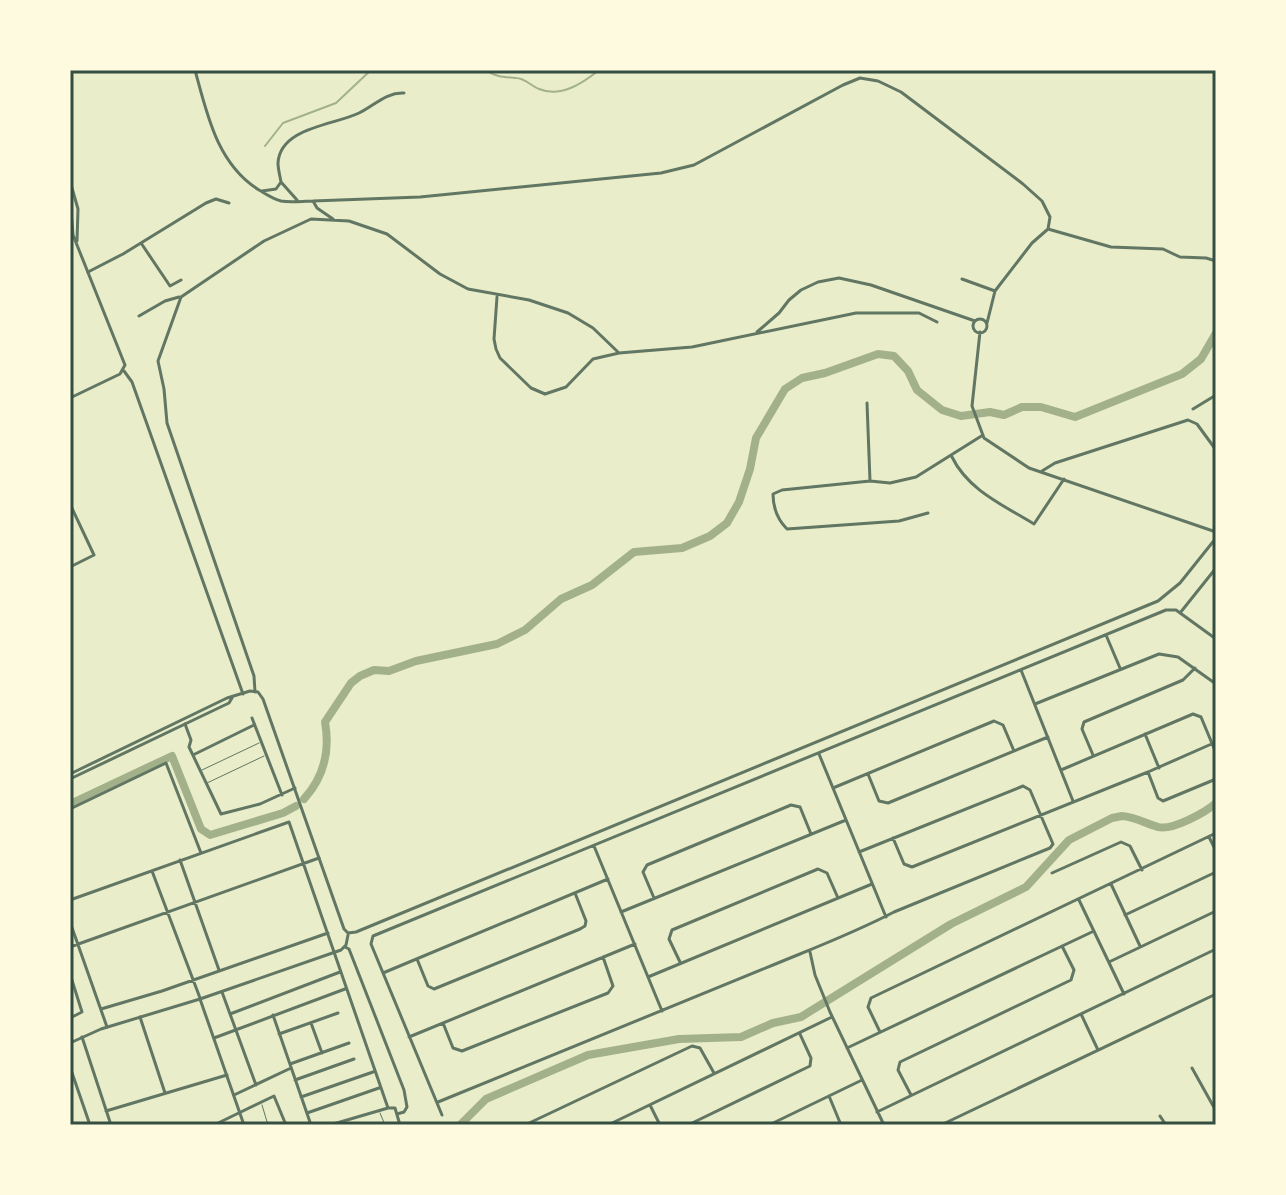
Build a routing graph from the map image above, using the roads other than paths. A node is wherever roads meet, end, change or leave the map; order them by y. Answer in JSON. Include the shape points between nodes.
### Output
{"nodes":[{"id":1,"x":195,"y":70,"type":"edge"},
{"id":2,"x":404,"y":93,"type":"dead end"},
{"id":3,"x":70,"y":181,"type":"edge"},
{"id":4,"x":281,"y":182,"type":"junction"},
{"id":5,"x":262,"y":191,"type":"junction"},
{"id":6,"x":70,"y":198,"type":"edge"},
{"id":7,"x":298,"y":201,"type":"junction"},
{"id":8,"x":313,"y":201,"type":"junction"},
{"id":9,"x":229,"y":203,"type":"dead end"},
{"id":10,"x":317,"y":208,"type":"junction"},
{"id":11,"x":311,"y":219,"type":"junction"},
{"id":12,"x":333,"y":219,"type":"junction"},
{"id":13,"x":1048,"y":229,"type":"junction"},
{"id":14,"x":77,"y":241,"type":"junction"},
{"id":15,"x":141,"y":243,"type":"junction"},
{"id":16,"x":1216,"y":261,"type":"edge"},
{"id":17,"x":88,"y":272,"type":"junction"},
{"id":18,"x":962,"y":279,"type":"dead end"},
{"id":19,"x":181,"y":280,"type":"dead end"},
{"id":20,"x":995,"y":291,"type":"junction"},
{"id":21,"x":497,"y":296,"type":"junction"},
{"id":22,"x":181,"y":297,"type":"junction"},
{"id":23,"x":925,"y":305,"type":"junction"},
{"id":24,"x":919,"y":313,"type":"junction"},
{"id":25,"x":139,"y":316,"type":"dead end"},
{"id":26,"x":975,"y":321,"type":"junction"},
{"id":27,"x":937,"y":322,"type":"dead end"},
{"id":28,"x":987,"y":323,"type":"junction"},
{"id":29,"x":980,"y":332,"type":"junction"},
{"id":30,"x":754,"y":334,"type":"junction"},
{"id":31,"x":619,"y":353,"type":"junction"},
{"id":32,"x":124,"y":371,"type":"junction"},
{"id":33,"x":1216,"y":395,"type":"edge"},
{"id":34,"x":70,"y":398,"type":"edge"},
{"id":35,"x":867,"y":403,"type":"dead end"},
{"id":36,"x":1193,"y":409,"type":"dead end"},
{"id":37,"x":983,"y":435,"type":"junction"},
{"id":38,"x":1214,"y":444,"type":"edge"},
{"id":39,"x":1216,"y":450,"type":"edge"},
{"id":40,"x":952,"y":457,"type":"junction"},
{"id":41,"x":1042,"y":471,"type":"junction"},
{"id":42,"x":1064,"y":479,"type":"junction"},
{"id":43,"x":870,"y":481,"type":"junction"},
{"id":44,"x":70,"y":504,"type":"edge"},
{"id":45,"x":928,"y":513,"type":"dead end"},
{"id":46,"x":1216,"y":532,"type":"edge"},
{"id":47,"x":1216,"y":538,"type":"edge"},
{"id":48,"x":70,"y":567,"type":"edge"},
{"id":49,"x":1216,"y":568,"type":"edge"},
{"id":50,"x":1180,"y":613,"type":"junction"},
{"id":51,"x":1106,"y":635,"type":"junction"},
{"id":52,"x":1216,"y":639,"type":"edge"},
{"id":53,"x":1120,"y":668,"type":"junction"},
{"id":54,"x":1195,"y":668,"type":"junction"},
{"id":55,"x":1021,"y":670,"type":"junction"},
{"id":56,"x":1216,"y":684,"type":"edge"},
{"id":57,"x":255,"y":692,"type":"junction"},
{"id":58,"x":243,"y":694,"type":"junction"},
{"id":59,"x":232,"y":698,"type":"junction"},
{"id":60,"x":1035,"y":704,"type":"junction"},
{"id":61,"x":252,"y":718,"type":"dead end"},
{"id":62,"x":185,"y":723,"type":"junction"},
{"id":63,"x":254,"y":725,"type":"junction"},
{"id":64,"x":1145,"y":734,"type":"junction"},
{"id":65,"x":1048,"y":737,"type":"junction"},
{"id":66,"x":261,"y":742,"type":"junction"},
{"id":67,"x":1214,"y":743,"type":"edge"},
{"id":68,"x":1014,"y":751,"type":"junction"},
{"id":69,"x":1216,"y":753,"type":"edge"},
{"id":70,"x":819,"y":754,"type":"junction"},
{"id":71,"x":193,"y":755,"type":"junction"},
{"id":72,"x":266,"y":755,"type":"junction"},
{"id":73,"x":1093,"y":756,"type":"junction"},
{"id":74,"x":1159,"y":768,"type":"junction"},
{"id":75,"x":1061,"y":770,"type":"junction"},
{"id":76,"x":200,"y":771,"type":"junction"},
{"id":77,"x":1148,"y":772,"type":"junction"},
{"id":78,"x":868,"y":774,"type":"junction"},
{"id":79,"x":70,"y":776,"type":"edge"},
{"id":80,"x":1216,"y":779,"type":"edge"},
{"id":81,"x":206,"y":784,"type":"junction"},
{"id":82,"x":295,"y":788,"type":"junction"},
{"id":83,"x":833,"y":788,"type":"junction"},
{"id":84,"x":282,"y":795,"type":"junction"},
{"id":85,"x":1073,"y":802,"type":"junction"},
{"id":86,"x":70,"y":809,"type":"edge"},
{"id":87,"x":1041,"y":815,"type":"junction"},
{"id":88,"x":846,"y":820,"type":"junction"},
{"id":89,"x":1216,"y":833,"type":"edge"},
{"id":90,"x":811,"y":834,"type":"junction"},
{"id":91,"x":1209,"y":837,"type":"junction"},
{"id":92,"x":893,"y":838,"type":"junction"},
{"id":93,"x":594,"y":846,"type":"junction"},
{"id":94,"x":1216,"y":851,"type":"edge"},
{"id":95,"x":859,"y":852,"type":"junction"},
{"id":96,"x":201,"y":853,"type":"junction"},
{"id":97,"x":319,"y":858,"type":"junction"},
{"id":98,"x":180,"y":860,"type":"junction"},
{"id":99,"x":304,"y":864,"type":"junction"},
{"id":100,"x":1142,"y":870,"type":"junction"},
{"id":101,"x":152,"y":871,"type":"junction"},
{"id":102,"x":1216,"y":872,"type":"edge"},
{"id":103,"x":1052,"y":873,"type":"dead end"},
{"id":104,"x":608,"y":879,"type":"junction"},
{"id":105,"x":872,"y":884,"type":"junction"},
{"id":106,"x":1111,"y":884,"type":"junction"},
{"id":107,"x":575,"y":893,"type":"junction"},
{"id":108,"x":654,"y":898,"type":"junction"},
{"id":109,"x":838,"y":898,"type":"junction"},
{"id":110,"x":70,"y":900,"type":"edge"},
{"id":111,"x":1079,"y":900,"type":"junction"},
{"id":112,"x":195,"y":902,"type":"junction"},
{"id":113,"x":1216,"y":911,"type":"edge"},
{"id":114,"x":167,"y":912,"type":"junction"},
{"id":115,"x":621,"y":912,"type":"junction"},
{"id":116,"x":1125,"y":915,"type":"junction"},
{"id":117,"x":886,"y":917,"type":"junction"},
{"id":118,"x":70,"y":922,"type":"edge"},
{"id":119,"x":1094,"y":931,"type":"junction"},
{"id":120,"x":328,"y":933,"type":"junction"},
{"id":121,"x":348,"y":933,"type":"junction"},
{"id":122,"x":78,"y":944,"type":"junction"},
{"id":123,"x":635,"y":944,"type":"junction"},
{"id":124,"x":1062,"y":946,"type":"junction"},
{"id":125,"x":70,"y":947,"type":"edge"},
{"id":126,"x":345,"y":947,"type":"junction"},
{"id":127,"x":1141,"y":947,"type":"junction"},
{"id":128,"x":1216,"y":949,"type":"edge"},
{"id":129,"x":335,"y":952,"type":"junction"},
{"id":130,"x":810,"y":952,"type":"junction"},
{"id":131,"x":603,"y":957,"type":"junction"},
{"id":132,"x":417,"y":959,"type":"junction"},
{"id":133,"x":1109,"y":962,"type":"junction"},
{"id":134,"x":680,"y":963,"type":"junction"},
{"id":135,"x":219,"y":971,"type":"junction"},
{"id":136,"x":340,"y":972,"type":"junction"},
{"id":137,"x":383,"y":973,"type":"junction"},
{"id":138,"x":70,"y":974,"type":"edge"},
{"id":139,"x":648,"y":977,"type":"junction"},
{"id":140,"x":194,"y":980,"type":"junction"},
{"id":141,"x":345,"y":989,"type":"junction"},
{"id":142,"x":222,"y":992,"type":"junction"},
{"id":143,"x":1124,"y":994,"type":"junction"},
{"id":144,"x":1216,"y":994,"type":"edge"},
{"id":145,"x":200,"y":999,"type":"junction"},
{"id":146,"x":101,"y":1009,"type":"junction"},
{"id":147,"x":662,"y":1011,"type":"junction"},
{"id":148,"x":338,"y":1013,"type":"dead end"},
{"id":149,"x":230,"y":1014,"type":"junction"},
{"id":150,"x":1081,"y":1014,"type":"junction"},
{"id":151,"x":273,"y":1015,"type":"junction"},
{"id":152,"x":140,"y":1017,"type":"junction"},
{"id":153,"x":832,"y":1017,"type":"junction"},
{"id":154,"x":70,"y":1018,"type":"edge"},
{"id":155,"x":311,"y":1023,"type":"junction"},
{"id":156,"x":443,"y":1023,"type":"junction"},
{"id":157,"x":107,"y":1027,"type":"junction"},
{"id":158,"x":236,"y":1029,"type":"junction"},
{"id":159,"x":880,"y":1032,"type":"junction"},
{"id":160,"x":279,"y":1034,"type":"junction"},
{"id":161,"x":800,"y":1034,"type":"junction"},
{"id":162,"x":82,"y":1037,"type":"junction"},
{"id":163,"x":409,"y":1037,"type":"junction"},
{"id":164,"x":214,"y":1038,"type":"junction"},
{"id":165,"x":70,"y":1043,"type":"edge"},
{"id":166,"x":349,"y":1043,"type":"dead end"},
{"id":167,"x":847,"y":1048,"type":"junction"},
{"id":168,"x":1098,"y":1050,"type":"junction"},
{"id":169,"x":322,"y":1053,"type":"junction"},
{"id":170,"x":354,"y":1059,"type":"dead end"},
{"id":171,"x":290,"y":1066,"type":"junction"},
{"id":172,"x":70,"y":1067,"type":"edge"},
{"id":173,"x":1192,"y":1068,"type":"dead end"},
{"id":174,"x":374,"y":1071,"type":"junction"},
{"id":175,"x":714,"y":1073,"type":"junction"},
{"id":176,"x":227,"y":1075,"type":"junction"},
{"id":177,"x":295,"y":1080,"type":"junction"},
{"id":178,"x":862,"y":1080,"type":"junction"},
{"id":179,"x":256,"y":1085,"type":"junction"},
{"id":180,"x":380,"y":1088,"type":"junction"},
{"id":181,"x":165,"y":1093,"type":"junction"},
{"id":182,"x":234,"y":1095,"type":"junction"},
{"id":183,"x":829,"y":1096,"type":"junction"},
{"id":184,"x":911,"y":1096,"type":"junction"},
{"id":185,"x":301,"y":1097,"type":"junction"},
{"id":186,"x":261,"y":1103,"type":"junction"},
{"id":187,"x":437,"y":1103,"type":"junction"},
{"id":188,"x":650,"y":1105,"type":"junction"},
{"id":189,"x":388,"y":1108,"type":"junction"},
{"id":190,"x":106,"y":1111,"type":"junction"},
{"id":191,"x":379,"y":1111,"type":"junction"},
{"id":192,"x":1216,"y":1111,"type":"edge"},
{"id":193,"x":877,"y":1112,"type":"junction"},
{"id":194,"x":240,"y":1113,"type":"junction"},
{"id":195,"x":307,"y":1113,"type":"junction"},
{"id":196,"x":397,"y":1114,"type":"junction"},
{"id":197,"x":442,"y":1115,"type":"dead end"},
{"id":198,"x":1160,"y":1116,"type":"dead end"},
{"id":199,"x":70,"y":1119,"type":"edge"},
{"id":200,"x":72,"y":1125,"type":"edge"},
{"id":201,"x":90,"y":1125,"type":"edge"},
{"id":202,"x":111,"y":1125,"type":"edge"},
{"id":203,"x":214,"y":1125,"type":"edge"},
{"id":204,"x":244,"y":1125,"type":"edge"},
{"id":205,"x":268,"y":1125,"type":"edge"},
{"id":206,"x":286,"y":1125,"type":"edge"},
{"id":207,"x":311,"y":1125,"type":"edge"},
{"id":208,"x":330,"y":1125,"type":"edge"},
{"id":209,"x":385,"y":1125,"type":"edge"},
{"id":210,"x":400,"y":1125,"type":"edge"},
{"id":211,"x":525,"y":1125,"type":"edge"},
{"id":212,"x":608,"y":1125,"type":"edge"},
{"id":213,"x":660,"y":1125,"type":"edge"},
{"id":214,"x":688,"y":1125,"type":"edge"},
{"id":215,"x":769,"y":1125,"type":"edge"},
{"id":216,"x":841,"y":1125,"type":"edge"},
{"id":217,"x":884,"y":1125,"type":"edge"},
{"id":218,"x":941,"y":1125,"type":"edge"},
{"id":219,"x":1166,"y":1125,"type":"edge"}],
"edges":[{"from":1,"to":5,"type":"street","via":[[232,168]]},
{"from":2,"to":4,"type":"street","via":[[393,93],[360,113],[298,135],[280,156]]},
{"from":3,"to":14,"type":"street","via":[[78,209]]},
{"from":4,"to":5,"type":"street","via":[[276,189]]},
{"from":4,"to":7,"type":"street"},
{"from":5,"to":7,"type":"street","via":[[282,201]]},
{"from":6,"to":14,"type":"street"},
{"from":7,"to":8,"type":"street"},
{"from":8,"to":10,"type":"street"},
{"from":8,"to":13,"type":"street","via":[[420,197],[661,173],[694,165],[860,78],[901,92],[1023,184],[1042,201],[1050,217]]},
{"from":9,"to":15,"type":"street","via":[[206,203]]},
{"from":10,"to":11,"type":"street"},
{"from":10,"to":12,"type":"street"},
{"from":11,"to":12,"type":"street"},
{"from":11,"to":22,"type":"street","via":[[264,241]]},
{"from":12,"to":21,"type":"street","via":[[387,234],[440,274]]},
{"from":13,"to":16,"type":"street","via":[[1111,247],[1163,249],[1180,257]]},
{"from":13,"to":20,"type":"street"},
{"from":14,"to":17,"type":"street"},
{"from":15,"to":17,"type":"street"},
{"from":15,"to":19,"type":"street","via":[[170,286]]},
{"from":17,"to":32,"type":"street","via":[[125,360]]},
{"from":18,"to":20,"type":"street"},
{"from":20,"to":28,"type":"street"},
{"from":21,"to":31,"type":"street","via":[[568,313]]},
{"from":21,"to":31,"type":"street","via":[[496,349],[531,388],[545,394],[566,387],[593,359]]},
{"from":22,"to":25,"type":"street"},
{"from":22,"to":57,"type":"street","via":[[158,361],[167,423],[254,676]]},
{"from":23,"to":24,"type":"street"},
{"from":23,"to":26,"type":"street"},
{"from":23,"to":30,"type":"street","via":[[839,278],[801,290]]},
{"from":24,"to":27,"type":"street"},
{"from":24,"to":30,"type":"street","via":[[856,313]]},
{"from":26,"to":28,"type":"street"},
{"from":26,"to":29,"type":"street"},
{"from":28,"to":29,"type":"street"},
{"from":29,"to":37,"type":"street","via":[[972,406]]},
{"from":30,"to":31,"type":"street","via":[[692,347]]},
{"from":32,"to":34,"type":"street"},
{"from":32,"to":58,"type":"street"},
{"from":33,"to":36,"type":"street"},
{"from":35,"to":43,"type":"street"},
{"from":37,"to":40,"type":"street"},
{"from":37,"to":41,"type":"street","via":[[1029,468]]},
{"from":38,"to":39,"type":"street"},
{"from":38,"to":41,"type":"street","via":[[1188,420]]},
{"from":40,"to":42,"type":"street","via":[[980,492],[1034,524]]},
{"from":40,"to":43,"type":"street","via":[[916,477]]},
{"from":41,"to":42,"type":"street"},
{"from":42,"to":46,"type":"street"},
{"from":43,"to":45,"type":"street","via":[[782,490],[773,494],[773,503],[787,529],[888,522]]},
{"from":44,"to":48,"type":"street","via":[[94,555]]},
{"from":47,"to":121,"type":"street","via":[[1158,601]]},
{"from":49,"to":50,"type":"street"},
{"from":50,"to":51,"type":"street","via":[[1166,610]]},
{"from":50,"to":52,"type":"street"},
{"from":51,"to":53,"type":"street"},
{"from":51,"to":55,"type":"street"},
{"from":53,"to":54,"type":"street","via":[[1167,653]]},
{"from":53,"to":60,"type":"street"},
{"from":54,"to":56,"type":"street"},
{"from":54,"to":73,"type":"street","via":[[1183,680],[1083,723]]},
{"from":55,"to":60,"type":"street"},
{"from":55,"to":70,"type":"street"},
{"from":57,"to":58,"type":"street"},
{"from":57,"to":82,"type":"street","via":[[263,699]]},
{"from":58,"to":59,"type":"street"},
{"from":59,"to":62,"type":"street"},
{"from":59,"to":79,"type":"street"},
{"from":60,"to":65,"type":"street"},
{"from":61,"to":63,"type":"street"},
{"from":62,"to":71,"type":"street"},
{"from":62,"to":79,"type":"street"},
{"from":63,"to":66,"type":"street"},
{"from":63,"to":71,"type":"street"},
{"from":64,"to":67,"type":"street","via":[[1197,714]]},
{"from":64,"to":73,"type":"street"},
{"from":64,"to":74,"type":"street"},
{"from":65,"to":68,"type":"street"},
{"from":65,"to":75,"type":"street"},
{"from":66,"to":72,"type":"street"},
{"from":66,"to":76,"type":"lane"},
{"from":67,"to":69,"type":"street"},
{"from":67,"to":74,"type":"street"},
{"from":68,"to":78,"type":"street","via":[[886,803],[879,801]]},
{"from":68,"to":78,"type":"street","via":[[1003,725],[994,721]]},
{"from":70,"to":83,"type":"street"},
{"from":70,"to":93,"type":"street"},
{"from":71,"to":76,"type":"street"},
{"from":72,"to":81,"type":"lane"},
{"from":72,"to":84,"type":"street"},
{"from":73,"to":75,"type":"street"},
{"from":74,"to":77,"type":"street"},
{"from":75,"to":85,"type":"street"},
{"from":76,"to":81,"type":"street"},
{"from":77,"to":80,"type":"street","via":[[1163,801]]},
{"from":77,"to":85,"type":"street"},
{"from":78,"to":83,"type":"street"},
{"from":81,"to":84,"type":"street","via":[[222,815]]},
{"from":82,"to":84,"type":"street"},
{"from":82,"to":97,"type":"street"},
{"from":83,"to":88,"type":"street"},
{"from":85,"to":87,"type":"street"},
{"from":86,"to":96,"type":"street","via":[[166,763]]},
{"from":87,"to":92,"type":"street","via":[[1023,786]]},
{"from":87,"to":92,"type":"street","via":[[912,867],[904,864]]},
{"from":87,"to":117,"type":"street","via":[[1052,845]]},
{"from":88,"to":90,"type":"street"},
{"from":88,"to":95,"type":"street"},
{"from":89,"to":91,"type":"street"},
{"from":90,"to":108,"type":"street"},
{"from":90,"to":108,"type":"street","via":[[800,807],[791,805],[645,866]]},
{"from":91,"to":94,"type":"street"},
{"from":91,"to":100,"type":"street"},
{"from":92,"to":95,"type":"street"},
{"from":93,"to":104,"type":"street"},
{"from":93,"to":137,"type":"street","via":[[371,939]]},
{"from":95,"to":105,"type":"street"},
{"from":96,"to":98,"type":"street"},
{"from":96,"to":99,"type":"street","via":[[289,822]]},
{"from":97,"to":99,"type":"street"},
{"from":97,"to":121,"type":"street"},
{"from":98,"to":101,"type":"street"},
{"from":98,"to":112,"type":"street"},
{"from":99,"to":112,"type":"street"},
{"from":99,"to":120,"type":"street"},
{"from":100,"to":103,"type":"street","via":[[1130,846],[1121,842]]},
{"from":100,"to":106,"type":"street"},
{"from":101,"to":110,"type":"street"},
{"from":101,"to":114,"type":"street"},
{"from":102,"to":116,"type":"street"},
{"from":104,"to":107,"type":"street"},
{"from":104,"to":115,"type":"street"},
{"from":105,"to":109,"type":"street"},
{"from":105,"to":117,"type":"street"},
{"from":106,"to":111,"type":"street"},
{"from":106,"to":116,"type":"street"},
{"from":107,"to":132,"type":"street"},
{"from":107,"to":132,"type":"street","via":[[586,925],[566,935],[434,989]]},
{"from":108,"to":115,"type":"street"},
{"from":109,"to":134,"type":"street"},
{"from":109,"to":134,"type":"street","via":[[827,873],[818,869],[672,930],[669,939]]},
{"from":111,"to":119,"type":"street"},
{"from":111,"to":159,"type":"street","via":[[871,998],[868,1007]]},
{"from":112,"to":114,"type":"street"},
{"from":112,"to":135,"type":"street"},
{"from":113,"to":127,"type":"street"},
{"from":114,"to":122,"type":"street"},
{"from":114,"to":140,"type":"street"},
{"from":115,"to":123,"type":"street"},
{"from":116,"to":127,"type":"street"},
{"from":117,"to":130,"type":"street"},
{"from":118,"to":122,"type":"street"},
{"from":119,"to":124,"type":"street"},
{"from":119,"to":133,"type":"street"},
{"from":120,"to":129,"type":"street"},
{"from":120,"to":135,"type":"street"},
{"from":121,"to":126,"type":"street"},
{"from":122,"to":125,"type":"street"},
{"from":122,"to":146,"type":"street"},
{"from":123,"to":131,"type":"street"},
{"from":123,"to":139,"type":"street"},
{"from":124,"to":159,"type":"street"},
{"from":124,"to":184,"type":"street","via":[[1074,970],[1071,980],[900,1062],[898,1070]]},
{"from":126,"to":129,"type":"street"},
{"from":126,"to":196,"type":"street","via":[[404,1090],[406,1109]]},
{"from":127,"to":133,"type":"street"},
{"from":128,"to":143,"type":"street"},
{"from":129,"to":136,"type":"street"},
{"from":129,"to":142,"type":"street"},
{"from":130,"to":147,"type":"street"},
{"from":130,"to":153,"type":"street"},
{"from":131,"to":156,"type":"street"},
{"from":131,"to":156,"type":"street","via":[[613,986],[608,993],[462,1051],[453,1048]]},
{"from":132,"to":137,"type":"street"},
{"from":133,"to":143,"type":"street"},
{"from":134,"to":139,"type":"street"},
{"from":135,"to":140,"type":"street"},
{"from":136,"to":141,"type":"street"},
{"from":136,"to":149,"type":"street"},
{"from":137,"to":163,"type":"street"},
{"from":138,"to":154,"type":"street","via":[[82,1012]]},
{"from":139,"to":147,"type":"street"},
{"from":140,"to":145,"type":"street"},
{"from":140,"to":146,"type":"street"},
{"from":141,"to":151,"type":"street"},
{"from":141,"to":174,"type":"street"},
{"from":142,"to":145,"type":"street"},
{"from":142,"to":149,"type":"street"},
{"from":143,"to":150,"type":"street"},
{"from":144,"to":168,"type":"street"},
{"from":145,"to":152,"type":"street"},
{"from":145,"to":164,"type":"street"},
{"from":146,"to":157,"type":"street"},
{"from":147,"to":187,"type":"street"},
{"from":148,"to":155,"type":"street"},
{"from":149,"to":158,"type":"street"},
{"from":150,"to":168,"type":"street"},
{"from":150,"to":184,"type":"street"},
{"from":151,"to":158,"type":"street"},
{"from":151,"to":160,"type":"street"},
{"from":152,"to":157,"type":"street"},
{"from":152,"to":181,"type":"street"},
{"from":153,"to":161,"type":"street"},
{"from":153,"to":167,"type":"street"},
{"from":155,"to":160,"type":"street"},
{"from":155,"to":169,"type":"street"},
{"from":156,"to":163,"type":"street"},
{"from":157,"to":162,"type":"street"},
{"from":158,"to":164,"type":"street"},
{"from":158,"to":179,"type":"street"},
{"from":159,"to":167,"type":"street"},
{"from":160,"to":171,"type":"street"},
{"from":161,"to":175,"type":"street"},
{"from":161,"to":214,"type":"street","via":[[810,1066]]},
{"from":162,"to":165,"type":"street"},
{"from":162,"to":190,"type":"street"},
{"from":163,"to":187,"type":"street"},
{"from":164,"to":176,"type":"street"},
{"from":166,"to":169,"type":"street"},
{"from":167,"to":178,"type":"street"},
{"from":168,"to":218,"type":"street"},
{"from":169,"to":171,"type":"street"},
{"from":170,"to":177,"type":"street"},
{"from":171,"to":177,"type":"street"},
{"from":171,"to":179,"type":"street"},
{"from":172,"to":201,"type":"street"},
{"from":173,"to":192,"type":"street"},
{"from":174,"to":180,"type":"street"},
{"from":174,"to":185,"type":"street"},
{"from":175,"to":188,"type":"street"},
{"from":175,"to":211,"type":"street","via":[[700,1048],[692,1046]]},
{"from":176,"to":181,"type":"street"},
{"from":176,"to":182,"type":"street"},
{"from":177,"to":185,"type":"street"},
{"from":178,"to":183,"type":"street"},
{"from":178,"to":193,"type":"street"},
{"from":179,"to":182,"type":"street"},
{"from":180,"to":189,"type":"street"},
{"from":180,"to":195,"type":"street"},
{"from":181,"to":190,"type":"street"},
{"from":182,"to":194,"type":"street"},
{"from":183,"to":215,"type":"street"},
{"from":183,"to":216,"type":"street"},
{"from":184,"to":193,"type":"street"},
{"from":185,"to":195,"type":"street"},
{"from":186,"to":194,"type":"street"},
{"from":186,"to":205,"type":"lane"},
{"from":186,"to":206,"type":"street","via":[[274,1096]]},
{"from":187,"to":197,"type":"street"},
{"from":188,"to":212,"type":"street"},
{"from":188,"to":213,"type":"street"},
{"from":189,"to":191,"type":"street"},
{"from":189,"to":196,"type":"street"},
{"from":190,"to":202,"type":"street"},
{"from":191,"to":208,"type":"street"},
{"from":191,"to":209,"type":"lane"},
{"from":193,"to":217,"type":"street"},
{"from":194,"to":203,"type":"street"},
{"from":194,"to":204,"type":"street"},
{"from":195,"to":207,"type":"street"},
{"from":196,"to":210,"type":"street"},
{"from":198,"to":219,"type":"street"},
{"from":199,"to":200,"type":"street"}]}
